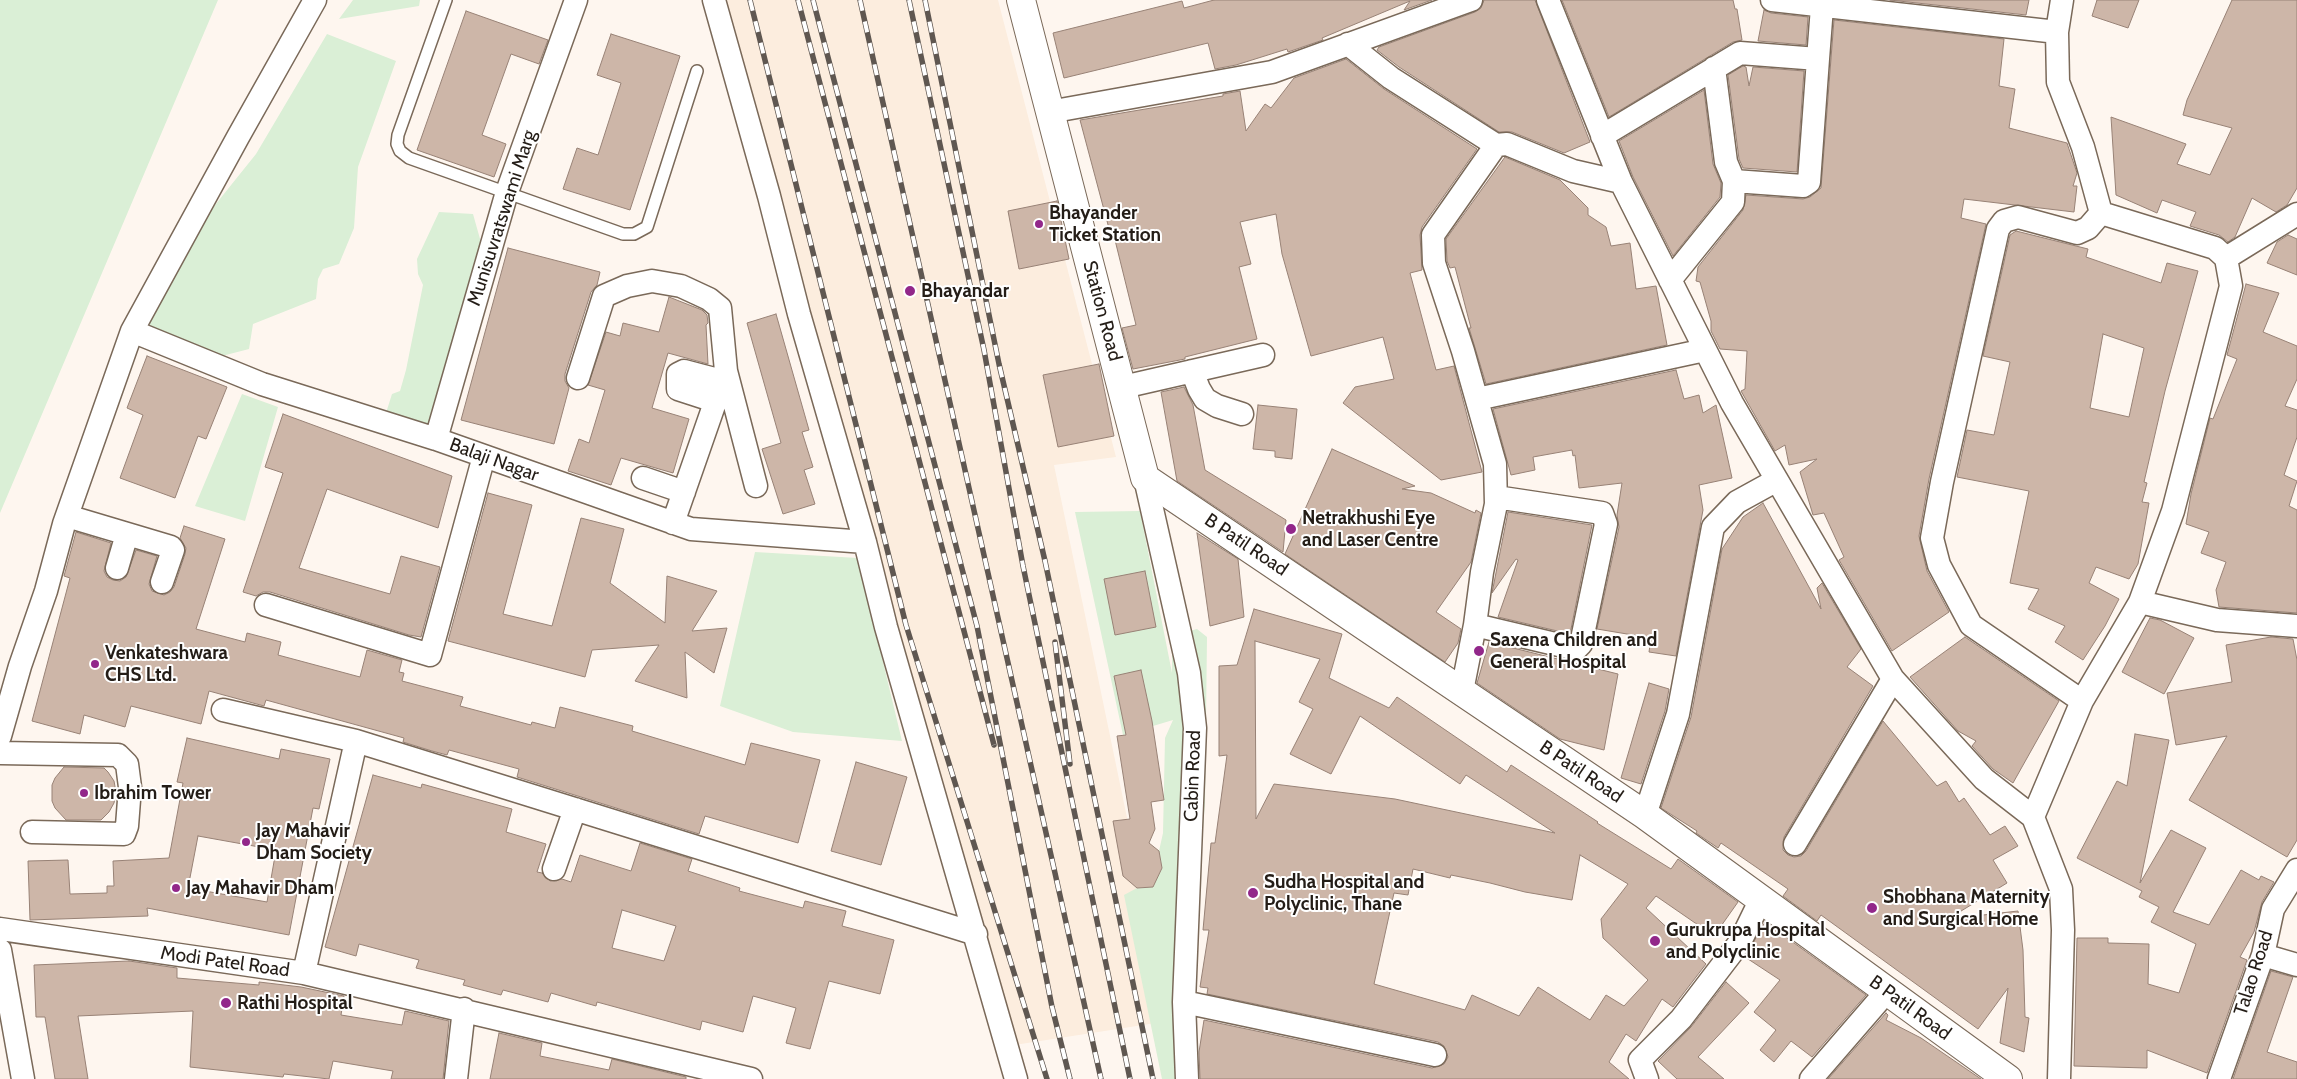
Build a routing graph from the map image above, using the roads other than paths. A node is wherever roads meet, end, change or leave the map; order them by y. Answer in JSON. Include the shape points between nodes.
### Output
{"nodes":[{"id":1,"x":315,"y":0,"type":"edge"},
{"id":2,"x":446,"y":0,"type":"edge"},
{"id":3,"x":576,"y":0,"type":"edge"},
{"id":4,"x":1021,"y":0,"type":"edge"},
{"id":5,"x":1471,"y":0,"type":"edge"},
{"id":6,"x":1548,"y":0,"type":"edge"},
{"id":7,"x":1772,"y":0,"type":"edge"},
{"id":8,"x":2062,"y":0,"type":"edge"},
{"id":9,"x":1822,"y":7,"type":"junction"},
{"id":10,"x":719,"y":9,"type":"edge"},
{"id":11,"x":2057,"y":32,"type":"junction"},
{"id":12,"x":1348,"y":44,"type":"junction"},
{"id":13,"x":1818,"y":59,"type":"junction"},
{"id":14,"x":1714,"y":68,"type":"junction"},
{"id":15,"x":697,"y":71,"type":"dead end"},
{"id":16,"x":1049,"y":112,"type":"junction"},
{"id":17,"x":1602,"y":136,"type":"junction"},
{"id":18,"x":1496,"y":145,"type":"junction"},
{"id":19,"x":1734,"y":181,"type":"junction"},
{"id":20,"x":1621,"y":182,"type":"junction"},
{"id":21,"x":507,"y":192,"type":"junction"},
{"id":22,"x":2100,"y":213,"type":"junction"},
{"id":23,"x":2297,"y":214,"type":"edge"},
{"id":24,"x":2226,"y":258,"type":"junction"},
{"id":25,"x":1670,"y":280,"type":"junction"},
{"id":26,"x":132,"y":331,"type":"junction"},
{"id":27,"x":1705,"y":350,"type":"junction"},
{"id":28,"x":1263,"y":355,"type":"dead end"},
{"id":29,"x":1192,"y":371,"type":"junction"},
{"id":30,"x":578,"y":378,"type":"dead end"},
{"id":31,"x":721,"y":384,"type":"junction"},
{"id":32,"x":1123,"y":387,"type":"junction"},
{"id":33,"x":1477,"y":399,"type":"junction"},
{"id":34,"x":1242,"y":414,"type":"dead end"},
{"id":35,"x":436,"y":439,"type":"junction"},
{"id":36,"x":484,"y":456,"type":"junction"},
{"id":37,"x":643,"y":478,"type":"dead end"},
{"id":38,"x":1145,"y":478,"type":"junction"},
{"id":39,"x":1777,"y":480,"type":"junction"},
{"id":40,"x":756,"y":486,"type":"dead end"},
{"id":41,"x":684,"y":492,"type":"junction"},
{"id":42,"x":1496,"y":497,"type":"junction"},
{"id":43,"x":68,"y":516,"type":"junction"},
{"id":44,"x":673,"y":523,"type":"junction"},
{"id":45,"x":127,"y":534,"type":"junction"},
{"id":46,"x":865,"y":542,"type":"junction"},
{"id":47,"x":117,"y":568,"type":"dead end"},
{"id":48,"x":162,"y":582,"type":"dead end"},
{"id":49,"x":2140,"y":602,"type":"junction"},
{"id":50,"x":266,"y":605,"type":"dead end"},
{"id":51,"x":1474,"y":625,"type":"junction"},
{"id":52,"x":2297,"y":626,"type":"edge"},
{"id":53,"x":1893,"y":679,"type":"junction"},
{"id":54,"x":1462,"y":691,"type":"junction"},
{"id":55,"x":2082,"y":701,"type":"junction"},
{"id":56,"x":222,"y":710,"type":"dead end"},
{"id":57,"x":0,"y":736,"type":"edge"},
{"id":58,"x":356,"y":740,"type":"junction"},
{"id":59,"x":0,"y":753,"type":"edge"},
{"id":60,"x":575,"y":809,"type":"junction"},
{"id":61,"x":1646,"y":815,"type":"junction"},
{"id":62,"x":2033,"y":818,"type":"junction"},
{"id":63,"x":32,"y":832,"type":"dead end"},
{"id":64,"x":1795,"y":844,"type":"dead end"},
{"id":65,"x":554,"y":869,"type":"dead end"},
{"id":66,"x":2297,"y":870,"type":"edge"},
{"id":67,"x":1762,"y":899,"type":"junction"},
{"id":68,"x":0,"y":929,"type":"edge"},
{"id":69,"x":976,"y":934,"type":"junction"},
{"id":70,"x":0,"y":950,"type":"edge"},
{"id":71,"x":2262,"y":955,"type":"junction"},
{"id":72,"x":2297,"y":965,"type":"edge"},
{"id":73,"x":304,"y":973,"type":"junction"},
{"id":74,"x":1887,"y":991,"type":"junction"},
{"id":75,"x":1184,"y":1002,"type":"junction"},
{"id":76,"x":464,"y":1010,"type":"junction"},
{"id":77,"x":1435,"y":1055,"type":"dead end"},
{"id":78,"x":23,"y":1079,"type":"edge"},
{"id":79,"x":456,"y":1079,"type":"edge"},
{"id":80,"x":751,"y":1079,"type":"edge"},
{"id":81,"x":1016,"y":1079,"type":"edge"},
{"id":82,"x":1187,"y":1079,"type":"edge"},
{"id":83,"x":1647,"y":1079,"type":"edge"},
{"id":84,"x":1811,"y":1079,"type":"edge"},
{"id":85,"x":2008,"y":1079,"type":"edge"},
{"id":86,"x":2059,"y":1079,"type":"edge"},
{"id":87,"x":2219,"y":1079,"type":"edge"}],
"edges":[{"from":1,"to":26,"type":"street"},
{"from":2,"to":21,"type":"lane","via":[[397,144],[409,158]]},
{"from":3,"to":21,"type":"street","name":"Munisuvratswami Marg"},
{"from":4,"to":16,"type":"main road","name":"Station Road"},
{"from":5,"to":12,"type":"street"},
{"from":6,"to":17,"type":"street"},
{"from":7,"to":9,"type":"street"},
{"from":8,"to":11,"type":"street"},
{"from":9,"to":11,"type":"street"},
{"from":9,"to":13,"type":"street"},
{"from":10,"to":46,"type":"street","via":[[773,190],[799,314]]},
{"from":11,"to":22,"type":"street","via":[[2058,82],[2083,147]]},
{"from":12,"to":16,"type":"street","via":[[1272,72]]},
{"from":12,"to":18,"type":"street","via":[[1392,78]]},
{"from":13,"to":14,"type":"street","via":[[1740,54]]},
{"from":13,"to":19,"type":"street","via":[[1809,182],[1803,186]]},
{"from":14,"to":17,"type":"street"},
{"from":14,"to":19,"type":"street","via":[[1726,162]]},
{"from":15,"to":21,"type":"lane","via":[[647,227],[634,234],[623,234]]},
{"from":16,"to":32,"type":"main road","name":"Station Road"},
{"from":17,"to":20,"type":"street"},
{"from":18,"to":20,"type":"street","via":[[1507,144],[1573,171]]},
{"from":18,"to":33,"type":"street","via":[[1434,235],[1434,263]]},
{"from":19,"to":25,"type":"street","via":[[1733,202]]},
{"from":20,"to":25,"type":"street"},
{"from":21,"to":35,"type":"street","name":"Munisuvratswami Marg"},
{"from":22,"to":24,"type":"street","via":[[2215,248]]},
{"from":22,"to":55,"type":"street","via":[[2088,228],[2077,233],[2018,217],[2004,221],[1998,229],[1932,538],[1939,565],[1971,625]]},
{"from":23,"to":24,"type":"street"},
{"from":24,"to":49,"type":"street","via":[[2231,286],[2224,318],[2173,511]]},
{"from":25,"to":27,"type":"street"},
{"from":26,"to":35,"type":"street","name":"Balaji Nagar","via":[[262,384]]},
{"from":26,"to":43,"type":"street"},
{"from":27,"to":33,"type":"street"},
{"from":27,"to":39,"type":"street","via":[[1732,404]]},
{"from":28,"to":29,"type":"street"},
{"from":29,"to":32,"type":"street"},
{"from":29,"to":34,"type":"street","via":[[1205,399]]},
{"from":30,"to":31,"type":"street","via":[[604,296],[627,286],[652,282],[681,286],[720,308]]},
{"from":31,"to":40,"type":"street"},
{"from":31,"to":41,"type":"street"},
{"from":32,"to":38,"type":"main road","name":"Station Road"},
{"from":33,"to":42,"type":"street","via":[[1495,464]]},
{"from":35,"to":36,"type":"street","name":"Balaji Nagar"},
{"from":36,"to":44,"type":"street","name":"Balaji Nagar"},
{"from":36,"to":50,"type":"street","via":[[430,655]]},
{"from":37,"to":41,"type":"street"},
{"from":38,"to":54,"type":"main road","name":"B Patil Road"},
{"from":38,"to":75,"type":"street","name":"Cabin Road","via":[[1188,664],[1195,728]]},
{"from":39,"to":53,"type":"street"},
{"from":39,"to":61,"type":"street","via":[[1737,502],[1713,527],[1678,714]]},
{"from":41,"to":44,"type":"street"},
{"from":42,"to":51,"type":"street"},
{"from":42,"to":51,"type":"street","via":[[1602,513],[1606,524],[1581,644],[1576,649]]},
{"from":43,"to":45,"type":"street"},
{"from":43,"to":57,"type":"street"},
{"from":44,"to":46,"type":"street","name":"Balaji Nagar","via":[[692,530]]},
{"from":45,"to":47,"type":"street"},
{"from":45,"to":48,"type":"street","via":[[171,547],[173,550]]},
{"from":46,"to":69,"type":"street","via":[[886,627]]},
{"from":49,"to":52,"type":"street","via":[[2217,620]]},
{"from":49,"to":55,"type":"street"},
{"from":51,"to":54,"type":"street"},
{"from":53,"to":62,"type":"street","via":[[1984,779]]},
{"from":53,"to":64,"type":"street"},
{"from":54,"to":61,"type":"main road","name":"B Patil Road"},
{"from":55,"to":62,"type":"street"},
{"from":56,"to":58,"type":"street"},
{"from":58,"to":60,"type":"street"},
{"from":58,"to":73,"type":"street","name":"Modi Patel Road"},
{"from":59,"to":63,"type":"street","via":[[118,755],[127,764],[130,787],[128,826],[124,834]]},
{"from":60,"to":65,"type":"street"},
{"from":60,"to":69,"type":"street"},
{"from":61,"to":67,"type":"main road","name":"B Patil Road"},
{"from":62,"to":86,"type":"street","via":[[2061,889]]},
{"from":66,"to":71,"type":"street","name":"Talao Road","via":[[2274,909]]},
{"from":67,"to":74,"type":"main road","name":"B Patil Road"},
{"from":67,"to":83,"type":"street","via":[[1740,942],[1681,1019],[1640,1060]]},
{"from":68,"to":73,"type":"street","name":"Modi Patel Road"},
{"from":69,"to":81,"type":"street"},
{"from":70,"to":78,"type":"street"},
{"from":71,"to":72,"type":"street"},
{"from":71,"to":87,"type":"street","name":"Talao Road"},
{"from":73,"to":76,"type":"street"},
{"from":74,"to":84,"type":"street"},
{"from":74,"to":85,"type":"main road","name":"B Patil Road"},
{"from":75,"to":77,"type":"street"},
{"from":75,"to":82,"type":"street","name":"Cabin Road"},
{"from":76,"to":79,"type":"street"},
{"from":76,"to":80,"type":"street"}]}
